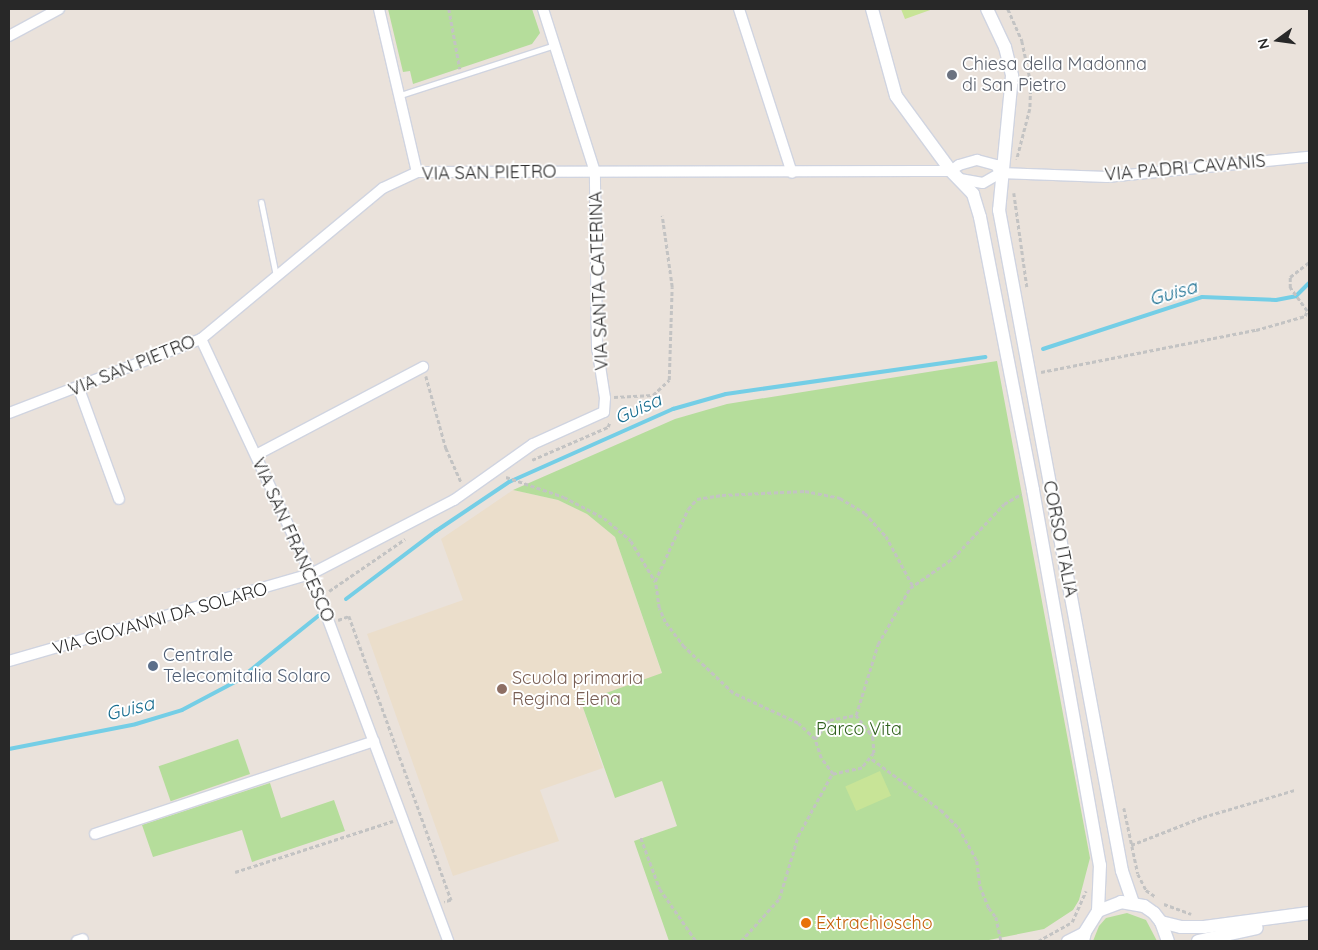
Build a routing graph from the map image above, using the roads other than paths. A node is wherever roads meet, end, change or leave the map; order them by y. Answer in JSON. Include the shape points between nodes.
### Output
{"nodes":[{"id":1,"x":59,"y":9,"type":"edge"},
{"id":2,"x":379,"y":9,"type":"edge"},
{"id":3,"x":543,"y":9,"type":"edge"},
{"id":4,"x":739,"y":9,"type":"edge"},
{"id":5,"x":872,"y":9,"type":"edge"},
{"id":6,"x":987,"y":9,"type":"edge"},
{"id":7,"x":9,"y":36,"type":"edge"},
{"id":8,"x":554,"y":45,"type":"junction"},
{"id":9,"x":400,"y":95,"type":"junction"},
{"id":10,"x":1309,"y":157,"type":"edge"},
{"id":11,"x":417,"y":172,"type":"junction"},
{"id":12,"x":595,"y":172,"type":"junction"},
{"id":13,"x":1006,"y":172,"type":"junction"},
{"id":14,"x":792,"y":173,"type":"junction"},
{"id":15,"x":955,"y":175,"type":"junction"},
{"id":16,"x":261,"y":202,"type":"dead end"},
{"id":17,"x":276,"y":277,"type":"junction"},
{"id":18,"x":201,"y":339,"type":"junction"},
{"id":19,"x":424,"y":367,"type":"road end"},
{"id":20,"x":80,"y":388,"type":"junction"},
{"id":21,"x":9,"y":413,"type":"edge"},
{"id":22,"x":256,"y":455,"type":"junction"},
{"id":23,"x":119,"y":499,"type":"dead end"},
{"id":24,"x":311,"y":574,"type":"junction"},
{"id":25,"x":9,"y":661,"type":"edge"},
{"id":26,"x":374,"y":741,"type":"junction"},
{"id":27,"x":95,"y":834,"type":"dead end"},
{"id":28,"x":1133,"y":903,"type":"junction"},
{"id":29,"x":1098,"y":911,"type":"junction"},
{"id":30,"x":1309,"y":914,"type":"edge"},
{"id":31,"x":1161,"y":922,"type":"junction"},
{"id":32,"x":1084,"y":936,"type":"edge"},
{"id":33,"x":448,"y":941,"type":"edge"},
{"id":34,"x":1067,"y":941,"type":"edge"},
{"id":35,"x":1168,"y":941,"type":"edge"},
{"id":36,"x":1198,"y":941,"type":"edge"}],
"edges":[{"from":1,"to":7,"type":"street"},
{"from":2,"to":9,"type":"street"},
{"from":3,"to":8,"type":"street","name":"VIA SANTA CATERINA"},
{"from":4,"to":14,"type":"street"},
{"from":5,"to":15,"type":"street","via":[[896,96]]},
{"from":6,"to":13,"type":"street","name":"CORSO ITALIA","via":[[1005,47],[1012,76]]},
{"from":8,"to":9,"type":"lane"},
{"from":8,"to":12,"type":"street","name":"VIA SANTA CATERINA"},
{"from":9,"to":11,"type":"street"},
{"from":10,"to":13,"type":"street","name":"VIA PADRI CAVANIS","via":[[1107,177]]},
{"from":11,"to":12,"type":"street","name":"VIA SAN PIETRO"},
{"from":11,"to":17,"type":"street","name":"VIA SAN PIETRO","via":[[383,188]]},
{"from":12,"to":14,"type":"street","name":"VIA SAN PIETRO"},
{"from":12,"to":24,"type":"street","name":"VIA SANTA CATERINA","via":[[597,346],[609,398],[606,409],[602,414],[533,444],[467,492]]},
{"from":13,"to":15,"type":"street","via":[[983,183]]},
{"from":13,"to":15,"type":"street","via":[[977,160],[959,165]]},
{"from":13,"to":28,"type":"street","name":"CORSO ITALIA","via":[[999,210],[1035,372],[1118,850]]},
{"from":14,"to":15,"type":"street","name":"VIA SAN PIETRO"},
{"from":15,"to":29,"type":"street","name":"CORSO ITALIA","via":[[973,194],[1033,490],[1100,865]]},
{"from":16,"to":17,"type":"lane"},
{"from":17,"to":18,"type":"street","name":"VIA SAN PIETRO"},
{"from":18,"to":20,"type":"street","name":"VIA SAN PIETRO"},
{"from":18,"to":22,"type":"street","name":"VIA SAN FRANCESCO"},
{"from":19,"to":22,"type":"street"},
{"from":20,"to":21,"type":"street","name":"VIA SAN PIETRO"},
{"from":20,"to":23,"type":"street"},
{"from":22,"to":24,"type":"street","name":"VIA SAN FRANCESCO"},
{"from":24,"to":25,"type":"street","name":"VIA GIOVANNI DA SOLARO"},
{"from":24,"to":26,"type":"street","name":"VIA SAN FRANCESCO"},
{"from":26,"to":27,"type":"street"},
{"from":26,"to":33,"type":"street","name":"VIA SAN FRANCESCO"},
{"from":28,"to":29,"type":"street","via":[[1111,905]]},
{"from":28,"to":31,"type":"street","via":[[1154,913]]},
{"from":29,"to":32,"type":"street"},
{"from":30,"to":31,"type":"street","via":[[1204,927],[1181,927]]},
{"from":30,"to":36,"type":"street"},
{"from":31,"to":35,"type":"street"},
{"from":32,"to":34,"type":"street"}]}
